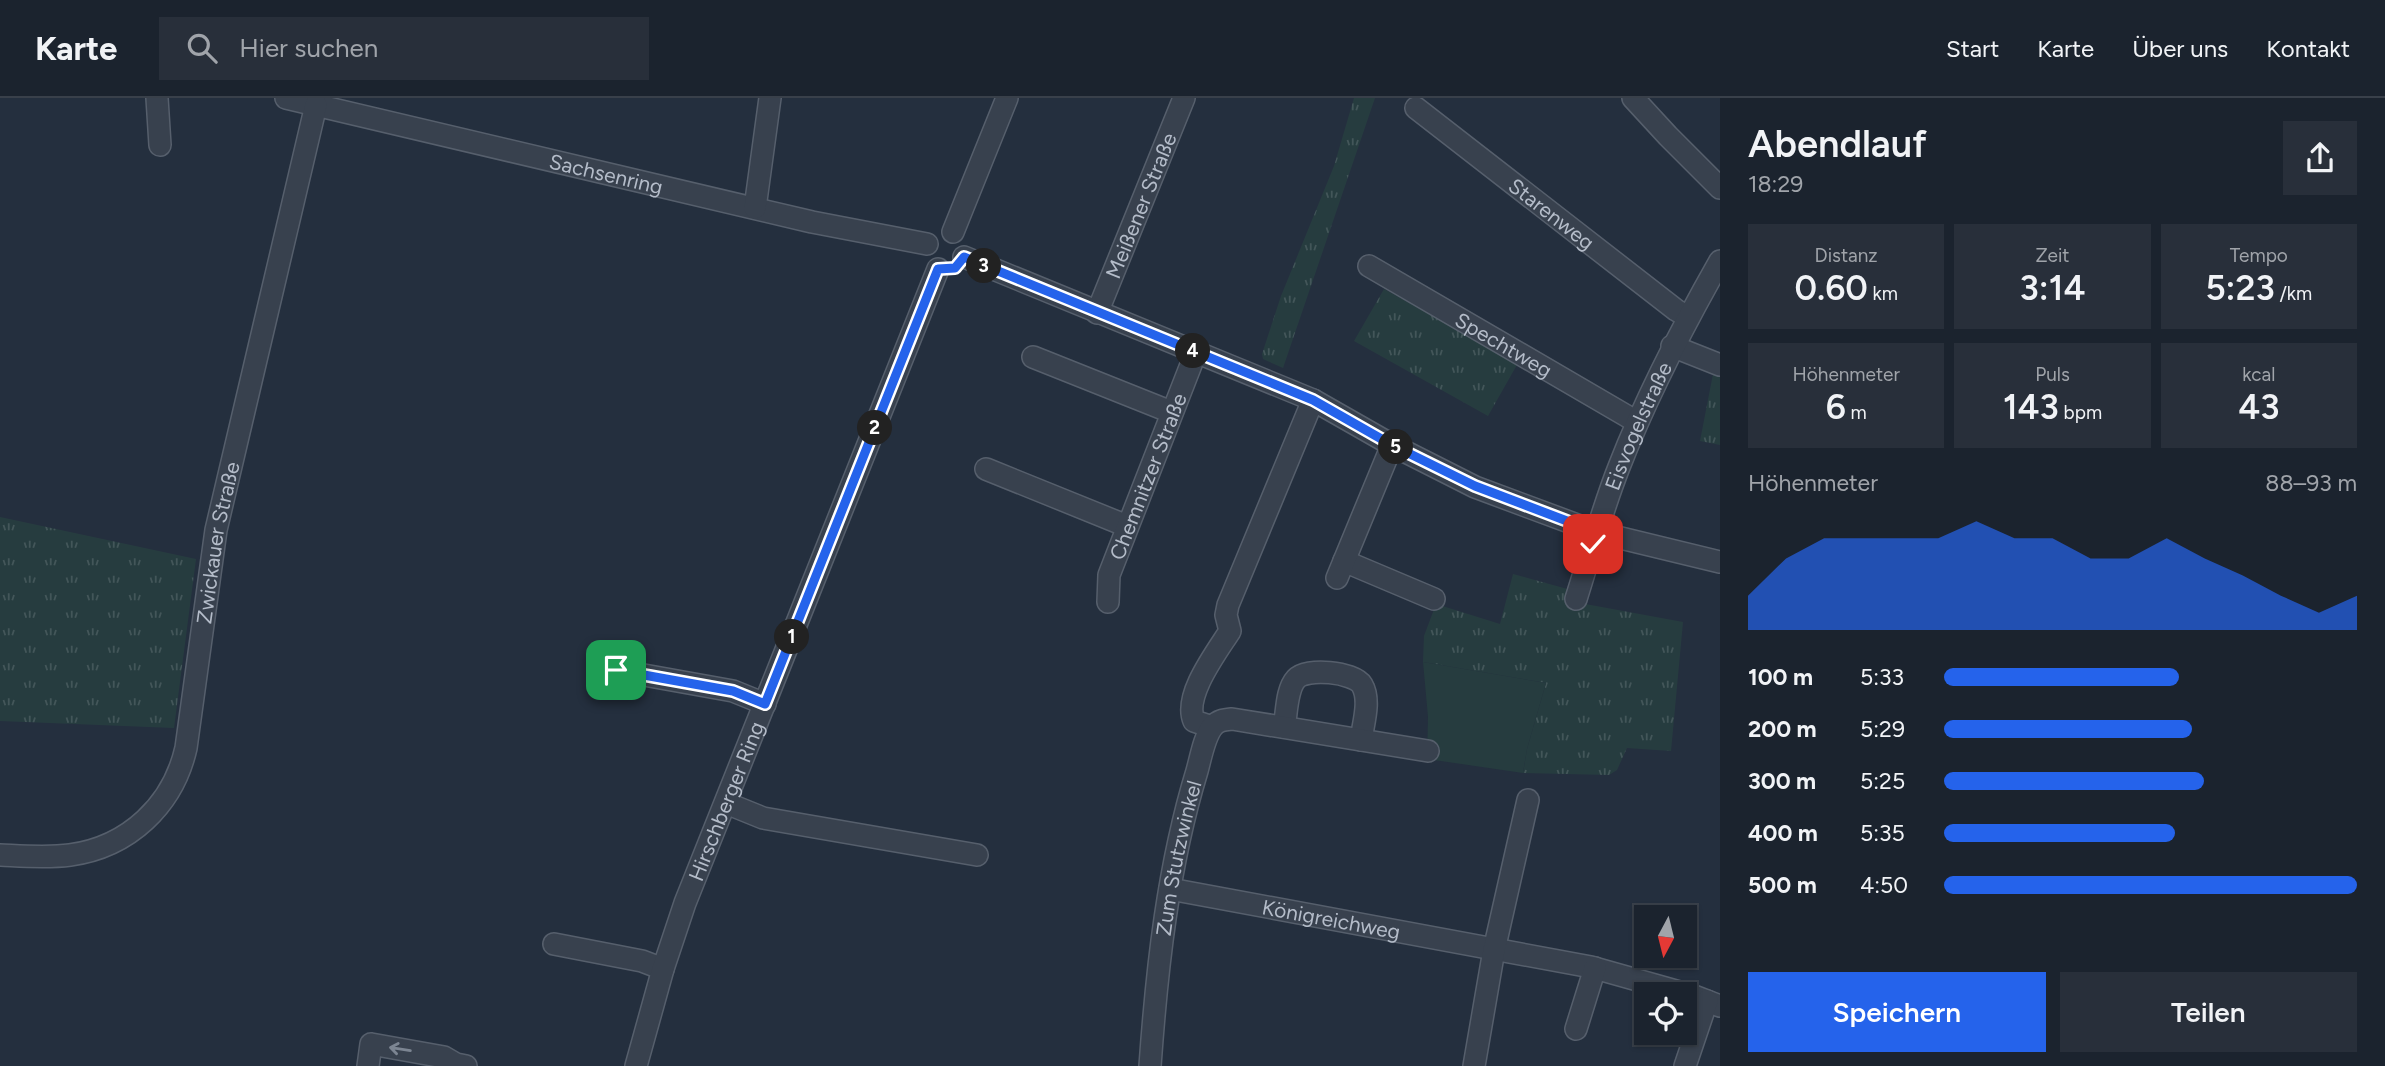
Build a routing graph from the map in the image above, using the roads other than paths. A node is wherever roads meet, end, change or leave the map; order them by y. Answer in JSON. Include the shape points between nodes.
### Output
{"nodes":[{"id":1,"x":156,"y":98,"type":"edge"},
{"id":2,"x":286,"y":98,"type":"edge"},
{"id":3,"x":770,"y":98,"type":"edge"},
{"id":4,"x":1007,"y":98,"type":"edge"},
{"id":5,"x":1184,"y":98,"type":"edge"},
{"id":6,"x":1633,"y":98,"type":"edge"},
{"id":7,"x":316,"y":106,"type":"junction"},
{"id":8,"x":1416,"y":108,"type":"dead end"},
{"id":9,"x":160,"y":145,"type":"dead end"},
{"id":10,"x":1718,"y":181,"type":"edge"},
{"id":11,"x":755,"y":208,"type":"junction"},
{"id":12,"x":953,"y":232,"type":"junction"},
{"id":13,"x":926,"y":244,"type":"junction"},
{"id":14,"x":964,"y":257,"type":"junction"},
{"id":15,"x":1720,"y":261,"type":"edge"},
{"id":16,"x":1369,"y":265,"type":"dead end"},
{"id":17,"x":938,"y":269,"type":"junction"},
{"id":18,"x":1097,"y":313,"type":"junction"},
{"id":19,"x":1688,"y":317,"type":"junction"},
{"id":20,"x":1672,"y":346,"type":"junction"},
{"id":21,"x":1196,"y":352,"type":"junction"},
{"id":22,"x":1032,"y":357,"type":"dead end"},
{"id":23,"x":1720,"y":365,"type":"edge"},
{"id":24,"x":1313,"y":400,"type":"junction"},
{"id":25,"x":1171,"y":412,"type":"junction"},
{"id":26,"x":1637,"y":422,"type":"junction"},
{"id":27,"x":1392,"y":445,"type":"junction"},
{"id":28,"x":986,"y":470,"type":"dead end"},
{"id":29,"x":1127,"y":526,"type":"junction"},
{"id":30,"x":1596,"y":532,"type":"junction"},
{"id":31,"x":1720,"y":562,"type":"edge"},
{"id":32,"x":1434,"y":599,"type":"dead end"},
{"id":33,"x":1576,"y":599,"type":"dead end"},
{"id":34,"x":1108,"y":602,"type":"dead end"},
{"id":35,"x":616,"y":670,"type":"dead end"},
{"id":36,"x":765,"y":704,"type":"junction"},
{"id":37,"x":1212,"y":727,"type":"junction"},
{"id":38,"x":1284,"y":727,"type":"junction"},
{"id":39,"x":1361,"y":740,"type":"junction"},
{"id":40,"x":1428,"y":751,"type":"dead end"},
{"id":41,"x":1528,"y":800,"type":"dead end"},
{"id":42,"x":726,"y":803,"type":"junction"},
{"id":43,"x":0,"y":855,"type":"edge"},
{"id":44,"x":976,"y":855,"type":"dead end"},
{"id":45,"x":1170,"y":889,"type":"junction"},
{"id":46,"x":554,"y":944,"type":"dead end"},
{"id":47,"x":1494,"y":950,"type":"junction"},
{"id":48,"x":1595,"y":968,"type":"junction"},
{"id":49,"x":663,"y":969,"type":"junction"},
{"id":50,"x":1707,"y":1001,"type":"edge"},
{"id":51,"x":1576,"y":1029,"type":"dead end"},
{"id":52,"x":368,"y":1066,"type":"edge"},
{"id":53,"x":466,"y":1066,"type":"edge"},
{"id":54,"x":636,"y":1066,"type":"edge"},
{"id":55,"x":1150,"y":1066,"type":"edge"},
{"id":56,"x":1474,"y":1066,"type":"edge"},
{"id":57,"x":1685,"y":1066,"type":"edge"}],
"edges":[{"from":1,"to":9,"type":"street"},
{"from":2,"to":7,"type":"street","name":"Sachsenring"},
{"from":3,"to":11,"type":"street"},
{"from":4,"to":12,"type":"street"},
{"from":5,"to":18,"type":"street","name":"Meißener Straße"},
{"from":6,"to":10,"type":"street"},
{"from":7,"to":11,"type":"street","name":"Sachsenring"},
{"from":7,"to":43,"type":"street","name":"Zwickauer Straße","via":[[216,530],[186,748],[178,776],[158,807],[114,843],[71,855]]},
{"from":8,"to":19,"type":"street","name":"Starenweg"},
{"from":11,"to":13,"type":"street","name":"Sachsenring"},
{"from":12,"to":13,"type":"street","via":[[942,230]]},
{"from":12,"to":14,"type":"street","via":[[963,242]]},
{"from":13,"to":17,"type":"street","via":[[928,260]]},
{"from":14,"to":17,"type":"street","via":[[955,268]]},
{"from":14,"to":18,"type":"street"},
{"from":15,"to":19,"type":"street","name":"Eisvogelstraße"},
{"from":16,"to":26,"type":"street","name":"Spechtweg"},
{"from":17,"to":36,"type":"street","name":"Hirschberger Ring"},
{"from":18,"to":21,"type":"street"},
{"from":19,"to":20,"type":"street","name":"Eisvogelstraße"},
{"from":20,"to":23,"type":"street"},
{"from":20,"to":26,"type":"street","name":"Eisvogelstraße"},
{"from":21,"to":24,"type":"street"},
{"from":21,"to":25,"type":"street","name":"Chemnitzer Straße"},
{"from":22,"to":25,"type":"street"},
{"from":24,"to":27,"type":"street"},
{"from":24,"to":37,"type":"street","via":[[1228,605],[1230,631],[1192,700],[1194,721]]},
{"from":25,"to":29,"type":"street","name":"Chemnitzer Straße"},
{"from":26,"to":30,"type":"street","name":"Eisvogelstraße"},
{"from":27,"to":30,"type":"street","via":[[1475,486]]},
{"from":27,"to":32,"type":"street","via":[[1340,569]]},
{"from":28,"to":29,"type":"street"},
{"from":29,"to":34,"type":"street","name":"Chemnitzer Straße","via":[[1109,575]]},
{"from":30,"to":31,"type":"street"},
{"from":30,"to":33,"type":"street","name":"Eisvogelstraße"},
{"from":35,"to":36,"type":"street","via":[[733,691]]},
{"from":36,"to":42,"type":"street","name":"Hirschberger Ring"},
{"from":37,"to":38,"type":"street","via":[[1220,720],[1232,719]]},
{"from":37,"to":45,"type":"street","name":"Zum Stutzwinkel","via":[[1193,783]]},
{"from":38,"to":39,"type":"street"},
{"from":38,"to":39,"type":"street","via":[[1291,687],[1303,673],[1313,671],[1354,678],[1361,684],[1366,701]]},
{"from":39,"to":40,"type":"street"},
{"from":41,"to":47,"type":"street"},
{"from":42,"to":44,"type":"street","via":[[763,818]]},
{"from":42,"to":49,"type":"street","name":"Hirschberger Ring"},
{"from":45,"to":47,"type":"street","name":"Königreichweg"},
{"from":45,"to":55,"type":"street","name":"Zum Stutzwinkel"},
{"from":46,"to":49,"type":"street"},
{"from":47,"to":48,"type":"street","name":"Königreichweg"},
{"from":47,"to":56,"type":"street"},
{"from":48,"to":50,"type":"street","name":"Königreichweg"},
{"from":48,"to":51,"type":"street"},
{"from":49,"to":54,"type":"street","name":"Hirschberger Ring"},
{"from":50,"to":57,"type":"street"},
{"from":53,"to":52,"type":"street","one_way":true,"via":[[443,1057],[371,1044]]}]}
